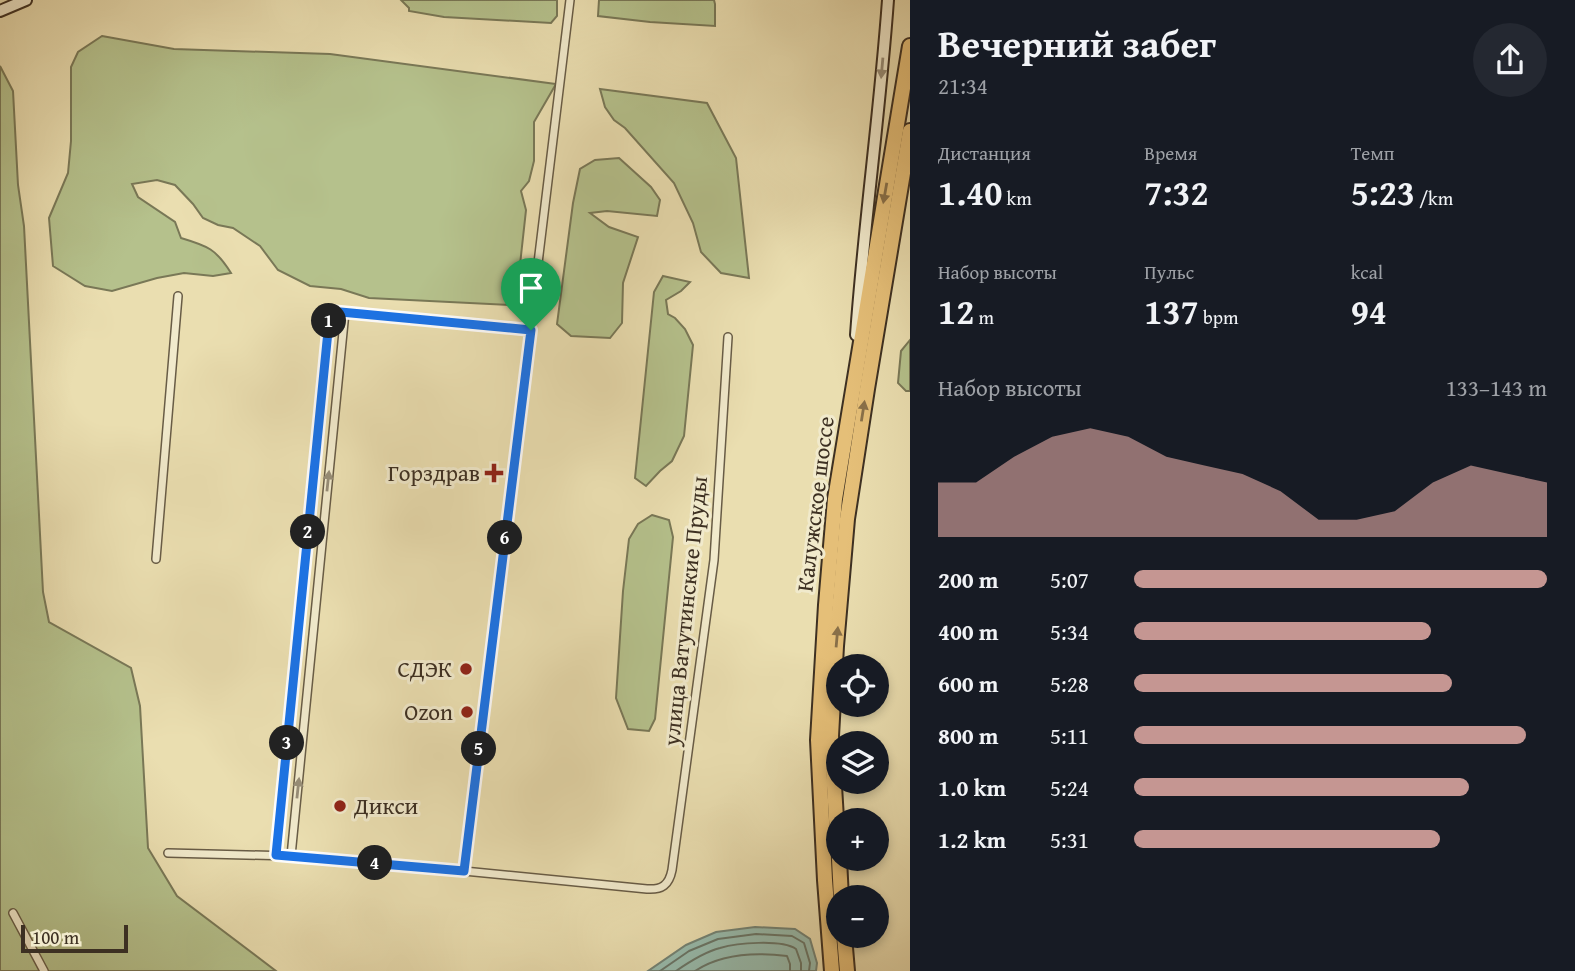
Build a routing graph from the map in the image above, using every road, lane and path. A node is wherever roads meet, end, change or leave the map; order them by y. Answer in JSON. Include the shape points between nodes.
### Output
{"nodes":[{"id":1,"x":26,"y":0,"type":"edge"},
{"id":2,"x":570,"y":0,"type":"edge"},
{"id":3,"x":888,"y":0,"type":"edge"},
{"id":4,"x":0,"y":11,"type":"edge"},
{"id":5,"x":910,"y":46,"type":"edge"},
{"id":6,"x":910,"y":131,"type":"edge"},
{"id":7,"x":178,"y":296,"type":"dead end"},
{"id":8,"x":345,"y":312,"type":"junction"},
{"id":9,"x":531,"y":330,"type":"junction"},
{"id":10,"x":728,"y":337,"type":"dead end"},
{"id":11,"x":853,"y":386,"type":"junction"},
{"id":12,"x":156,"y":559,"type":"dead end"},
{"id":13,"x":835,"y":808,"type":"edge"},
{"id":14,"x":169,"y":853,"type":"dead end"},
{"id":15,"x":276,"y":855,"type":"junction"},
{"id":16,"x":291,"y":856,"type":"junction"},
{"id":17,"x":464,"y":871,"type":"junction"},
{"id":18,"x":13,"y":914,"type":"dead end"},
{"id":19,"x":845,"y":948,"type":"edge"},
{"id":20,"x":44,"y":971,"type":"edge"},
{"id":21,"x":832,"y":971,"type":"edge"},
{"id":22,"x":847,"y":971,"type":"edge"}],
"edges":[{"from":1,"to":4,"type":"main road"},
{"from":2,"to":9,"type":"street"},
{"from":3,"to":11,"type":"main road","one_way":true},
{"from":5,"to":11,"type":"highway","name":"Калужское шоссе","one_way":true},
{"from":13,"to":6,"type":"highway","name":"Калужское шоссе","one_way":true,"via":[[831,736],[847,519]]},
{"from":7,"to":12,"type":"street"},
{"from":8,"to":9,"type":"street"},
{"from":8,"to":15,"type":"street","via":[[330,311]]},
{"from":16,"to":8,"type":"street","one_way":true},
{"from":9,"to":17,"type":"street"},
{"from":10,"to":17,"type":"street","name":"улица Ватутинские Пруды","via":[[714,560],[670,879],[656,890]]},
{"from":11,"to":21,"type":"highway","name":"Калужское шоссе","via":[[835,499],[818,740]]},
{"from":14,"to":15,"type":"street"},
{"from":15,"to":16,"type":"street"},
{"from":16,"to":17,"type":"street"},
{"from":18,"to":20,"type":"street"},
{"from":19,"to":22,"type":"highway"}]}
